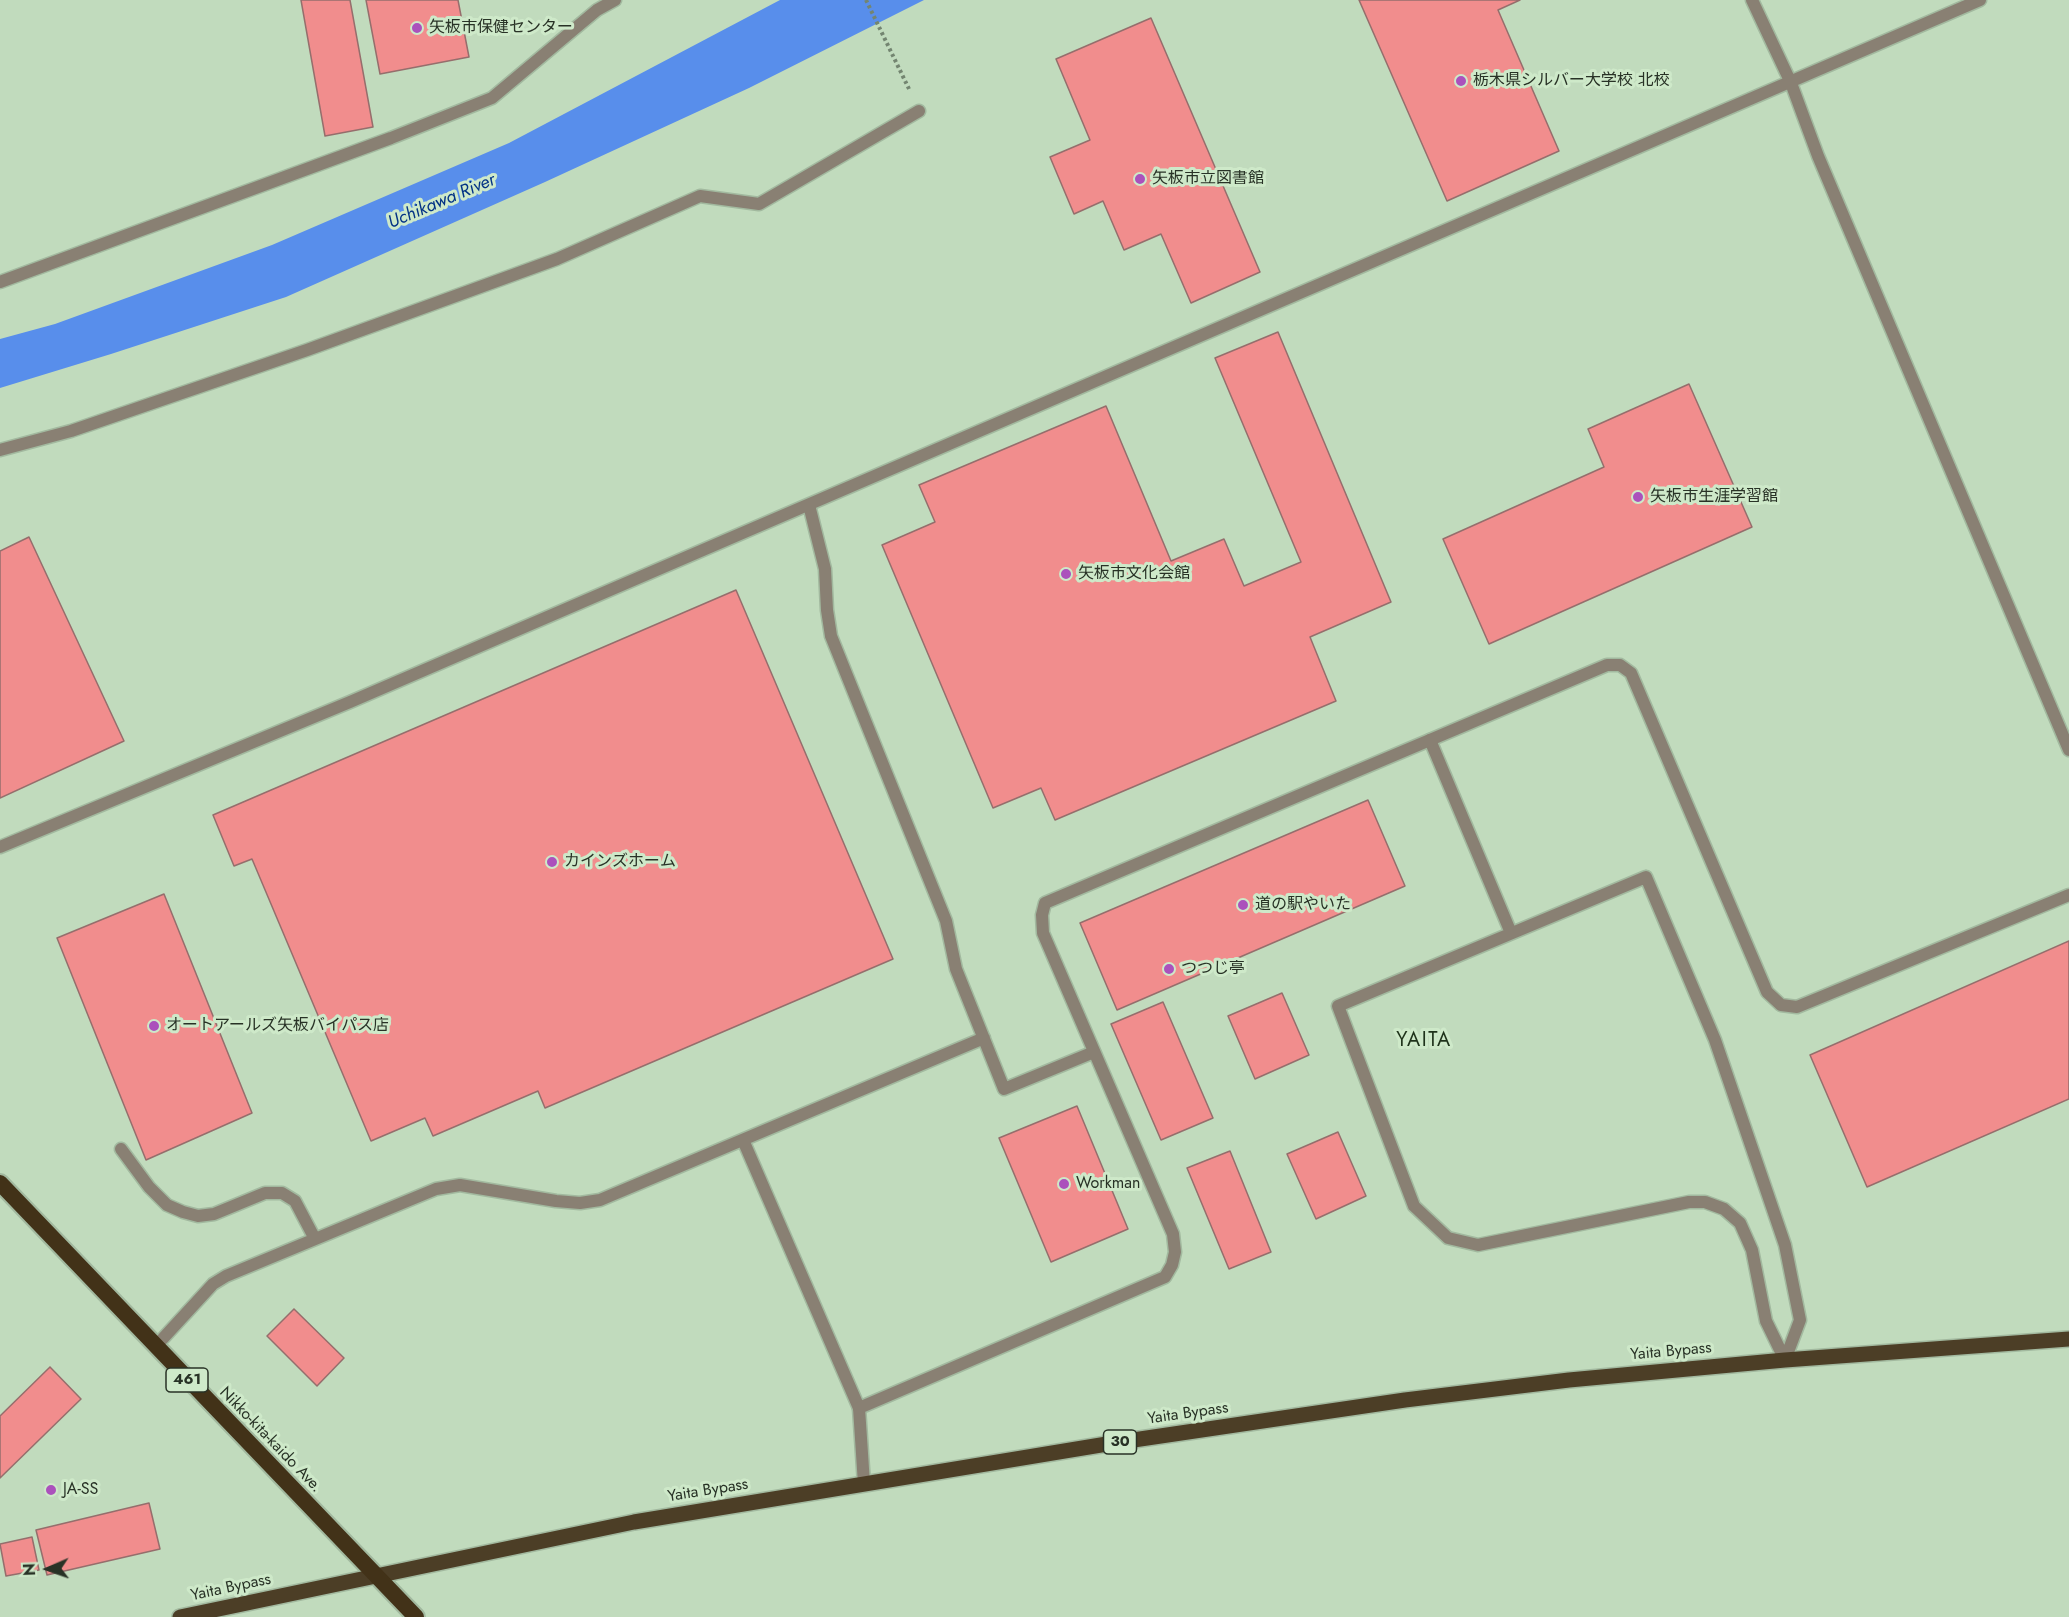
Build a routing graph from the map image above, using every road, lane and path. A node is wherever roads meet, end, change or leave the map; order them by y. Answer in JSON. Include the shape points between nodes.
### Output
{"nodes":[{"id":1,"x":615,"y":0,"type":"edge"},
{"id":2,"x":866,"y":0,"type":"edge"},
{"id":3,"x":1752,"y":0,"type":"edge"},
{"id":4,"x":1980,"y":0,"type":"edge"},
{"id":5,"x":1791,"y":83,"type":"junction"},
{"id":6,"x":919,"y":111,"type":"joint"},
{"id":7,"x":0,"y":282,"type":"edge"},
{"id":8,"x":0,"y":450,"type":"edge"},
{"id":9,"x":809,"y":505,"type":"junction"},
{"id":10,"x":1430,"y":740,"type":"junction"},
{"id":11,"x":2069,"y":750,"type":"edge"},
{"id":12,"x":0,"y":847,"type":"edge"},
{"id":13,"x":2069,"y":895,"type":"edge"},
{"id":14,"x":1511,"y":933,"type":"junction"},
{"id":15,"x":984,"y":1038,"type":"junction"},
{"id":16,"x":1094,"y":1052,"type":"junction"},
{"id":17,"x":743,"y":1140,"type":"junction"},
{"id":18,"x":121,"y":1149,"type":"dead end"},
{"id":19,"x":0,"y":1183,"type":"edge"},
{"id":20,"x":315,"y":1239,"type":"junction"},
{"id":21,"x":2069,"y":1339,"type":"edge"},
{"id":22,"x":156,"y":1346,"type":"junction"},
{"id":23,"x":1785,"y":1360,"type":"junction"},
{"id":24,"x":859,"y":1408,"type":"junction"},
{"id":25,"x":864,"y":1484,"type":"junction"},
{"id":26,"x":375,"y":1576,"type":"junction"},
{"id":27,"x":180,"y":1617,"type":"edge"},
{"id":28,"x":416,"y":1617,"type":"edge"}],
"edges":[{"from":1,"to":7,"type":"street","via":[[597,10],[492,98]]},
{"from":2,"to":6,"type":"path"},
{"from":3,"to":5,"type":"street"},
{"from":4,"to":5,"type":"street"},
{"from":5,"to":9,"type":"street"},
{"from":5,"to":11,"type":"street","via":[[1818,156]]},
{"from":6,"to":8,"type":"street","via":[[759,204],[700,196],[547,263],[307,350]]},
{"from":9,"to":12,"type":"street"},
{"from":9,"to":15,"type":"street","via":[[825,569],[831,636],[946,921],[956,969]]},
{"from":10,"to":13,"type":"street","via":[[1607,665],[1620,665],[1631,673],[1767,992],[1781,1005],[1797,1007]]},
{"from":10,"to":14,"type":"street"},
{"from":10,"to":16,"type":"street","via":[[1045,903],[1043,933]]},
{"from":14,"to":23,"type":"street","via":[[1646,877],[1715,1040],[1785,1245],[1800,1320]]},
{"from":14,"to":23,"type":"street","via":[[1338,1006],[1414,1206],[1448,1238],[1478,1245],[1689,1202],[1705,1202],[1724,1209],[1740,1223],[1752,1250],[1766,1321]]},
{"from":15,"to":16,"type":"street","via":[[1004,1089]]},
{"from":15,"to":17,"type":"street"},
{"from":16,"to":24,"type":"street","via":[[1173,1234],[1175,1252],[1166,1277]]},
{"from":17,"to":20,"type":"street","via":[[600,1200],[556,1201],[460,1185],[436,1189]]},
{"from":17,"to":24,"type":"street"},
{"from":18,"to":20,"type":"street","via":[[167,1205],[198,1216],[214,1214],[265,1193],[282,1193],[295,1201]]},
{"from":19,"to":22,"type":"highway","name":"Nikko-kita-kaido Ave.","number":"461"},
{"from":20,"to":22,"type":"street","via":[[213,1284]]},
{"from":21,"to":23,"type":"main road","name":"Yaita Bypass","number":"30"},
{"from":22,"to":26,"type":"highway","name":"Nikko-kita-kaido Ave.","number":"461"},
{"from":23,"to":25,"type":"main road","name":"Yaita Bypass","number":"30","via":[[1405,1400]]},
{"from":24,"to":25,"type":"street"},
{"from":25,"to":26,"type":"main road","name":"Yaita Bypass","number":"30","via":[[634,1522]]},
{"from":26,"to":27,"type":"main road","name":"Yaita Bypass","number":"30"},
{"from":26,"to":28,"type":"highway","name":"Nikko-kita-kaido Ave.","number":"461"}]}
